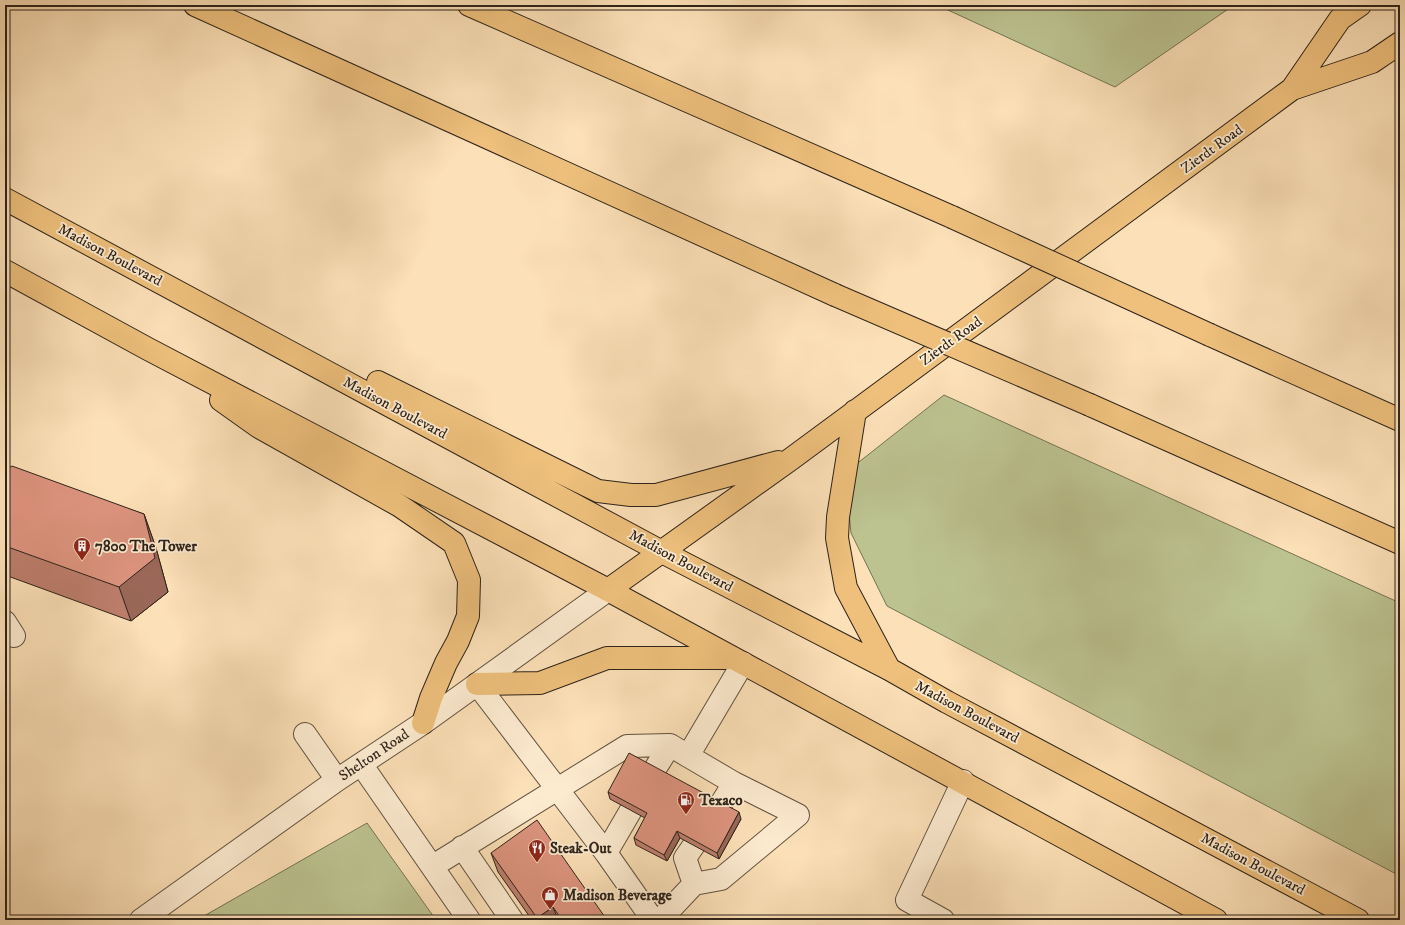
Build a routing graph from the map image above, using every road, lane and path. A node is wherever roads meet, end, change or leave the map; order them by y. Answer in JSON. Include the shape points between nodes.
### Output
{"nodes":[{"id":1,"x":195,"y":5,"type":"edge"},
{"id":2,"x":469,"y":5,"type":"edge"},
{"id":3,"x":1360,"y":5,"type":"edge"},
{"id":4,"x":1400,"y":43,"type":"edge"},
{"id":5,"x":1292,"y":89,"type":"junction"},
{"id":6,"x":5,"y":199,"type":"edge"},
{"id":7,"x":5,"y":271,"type":"edge"},
{"id":8,"x":148,"y":349,"type":"junction"},
{"id":9,"x":288,"y":349,"type":"junction"},
{"id":10,"x":855,"y":411,"type":"junction"},
{"id":11,"x":1400,"y":420,"type":"edge"},
{"id":12,"x":791,"y":459,"type":"junction"},
{"id":13,"x":1400,"y":543,"type":"edge"},
{"id":14,"x":662,"y":552,"type":"junction"},
{"id":15,"x":608,"y":590,"type":"junction"},
{"id":16,"x":738,"y":661,"type":"junction"},
{"id":17,"x":888,"y":669,"type":"junction"},
{"id":18,"x":477,"y":684,"type":"junction"},
{"id":19,"x":423,"y":723,"type":"junction"},
{"id":20,"x":305,"y":734,"type":"dead end"},
{"id":21,"x":679,"y":751,"type":"junction"},
{"id":22,"x":360,"y":764,"type":"junction"},
{"id":23,"x":653,"y":772,"type":"edge"},
{"id":24,"x":336,"y":780,"type":"junction"},
{"id":25,"x":963,"y":781,"type":"junction"},
{"id":26,"x":734,"y":783,"type":"junction"},
{"id":27,"x":556,"y":789,"type":"junction"},
{"id":28,"x":719,"y":807,"type":"edge"},
{"id":29,"x":631,"y":810,"type":"edge"},
{"id":30,"x":694,"y":846,"type":"edge"},
{"id":31,"x":462,"y":847,"type":"junction"},
{"id":32,"x":606,"y":854,"type":"junction"},
{"id":33,"x":433,"y":866,"type":"junction"},
{"id":34,"x":694,"y":884,"type":"junction"},
{"id":35,"x":141,"y":920,"type":"edge"},
{"id":36,"x":469,"y":920,"type":"edge"},
{"id":37,"x":512,"y":920,"type":"edge"},
{"id":38,"x":653,"y":920,"type":"edge"},
{"id":39,"x":660,"y":920,"type":"edge"},
{"id":40,"x":943,"y":920,"type":"edge"},
{"id":41,"x":1216,"y":920,"type":"edge"},
{"id":42,"x":1358,"y":920,"type":"edge"}],
"edges":[{"from":1,"to":13,"type":"main road","bridge":true,"via":[[835,294]]},
{"from":2,"to":11,"type":"main road","bridge":true,"via":[[952,217]]},
{"from":3,"to":5,"type":"main road","name":"Zierdt Road","via":[[1340,19]]},
{"from":4,"to":5,"type":"main road","name":"Zierdt Road","via":[[1372,62]]},
{"from":5,"to":10,"type":"main road","name":"Zierdt Road"},
{"from":6,"to":9,"type":"main road","name":"Madison Boulevard"},
{"from":7,"to":8,"type":"main road"},
{"from":8,"to":15,"type":"main road"},
{"from":8,"to":19,"type":"main road","via":[[259,427],[400,506],[454,543],[469,580],[468,616],[431,698]]},
{"from":9,"to":12,"type":"main road","via":[[366,376],[598,491],[656,495]]},
{"from":9,"to":14,"type":"main road","name":"Madison Boulevard"},
{"from":10,"to":12,"type":"main road","name":"Zierdt Road"},
{"from":10,"to":17,"type":"main road","via":[[837,538],[846,588]]},
{"from":12,"to":14,"type":"main road","name":"Zierdt Road"},
{"from":14,"to":15,"type":"main road","name":"Zierdt Road"},
{"from":14,"to":17,"type":"main road","name":"Madison Boulevard"},
{"from":15,"to":16,"type":"main road"},
{"from":15,"to":18,"type":"street","name":"Shelton Road"},
{"from":16,"to":18,"type":"main road","via":[[606,658],[540,683]]},
{"from":16,"to":21,"type":"street"},
{"from":16,"to":25,"type":"main road"},
{"from":17,"to":42,"type":"main road","name":"Madison Boulevard"},
{"from":18,"to":19,"type":"street","name":"Shelton Road"},
{"from":18,"to":27,"type":"street"},
{"from":19,"to":22,"type":"street","name":"Shelton Road"},
{"from":20,"to":24,"type":"street"},
{"from":21,"to":23,"type":"street"},
{"from":21,"to":26,"type":"street"},
{"from":21,"to":27,"type":"street","via":[[627,746]]},
{"from":22,"to":24,"type":"street","name":"Shelton Road"},
{"from":22,"to":33,"type":"street"},
{"from":24,"to":35,"type":"street","name":"Shelton Road"},
{"from":25,"to":40,"type":"street","via":[[907,900]]},
{"from":25,"to":41,"type":"main road"},
{"from":26,"to":28,"type":"street"},
{"from":26,"to":34,"type":"street","via":[[798,815],[721,879]]},
{"from":27,"to":31,"type":"street"},
{"from":27,"to":32,"type":"street"},
{"from":29,"to":32,"type":"street"},
{"from":30,"to":34,"type":"street","via":[[685,858]]},
{"from":31,"to":33,"type":"street"},
{"from":31,"to":37,"type":"street"},
{"from":32,"to":38,"type":"street"},
{"from":33,"to":36,"type":"street"},
{"from":34,"to":39,"type":"street"}]}
